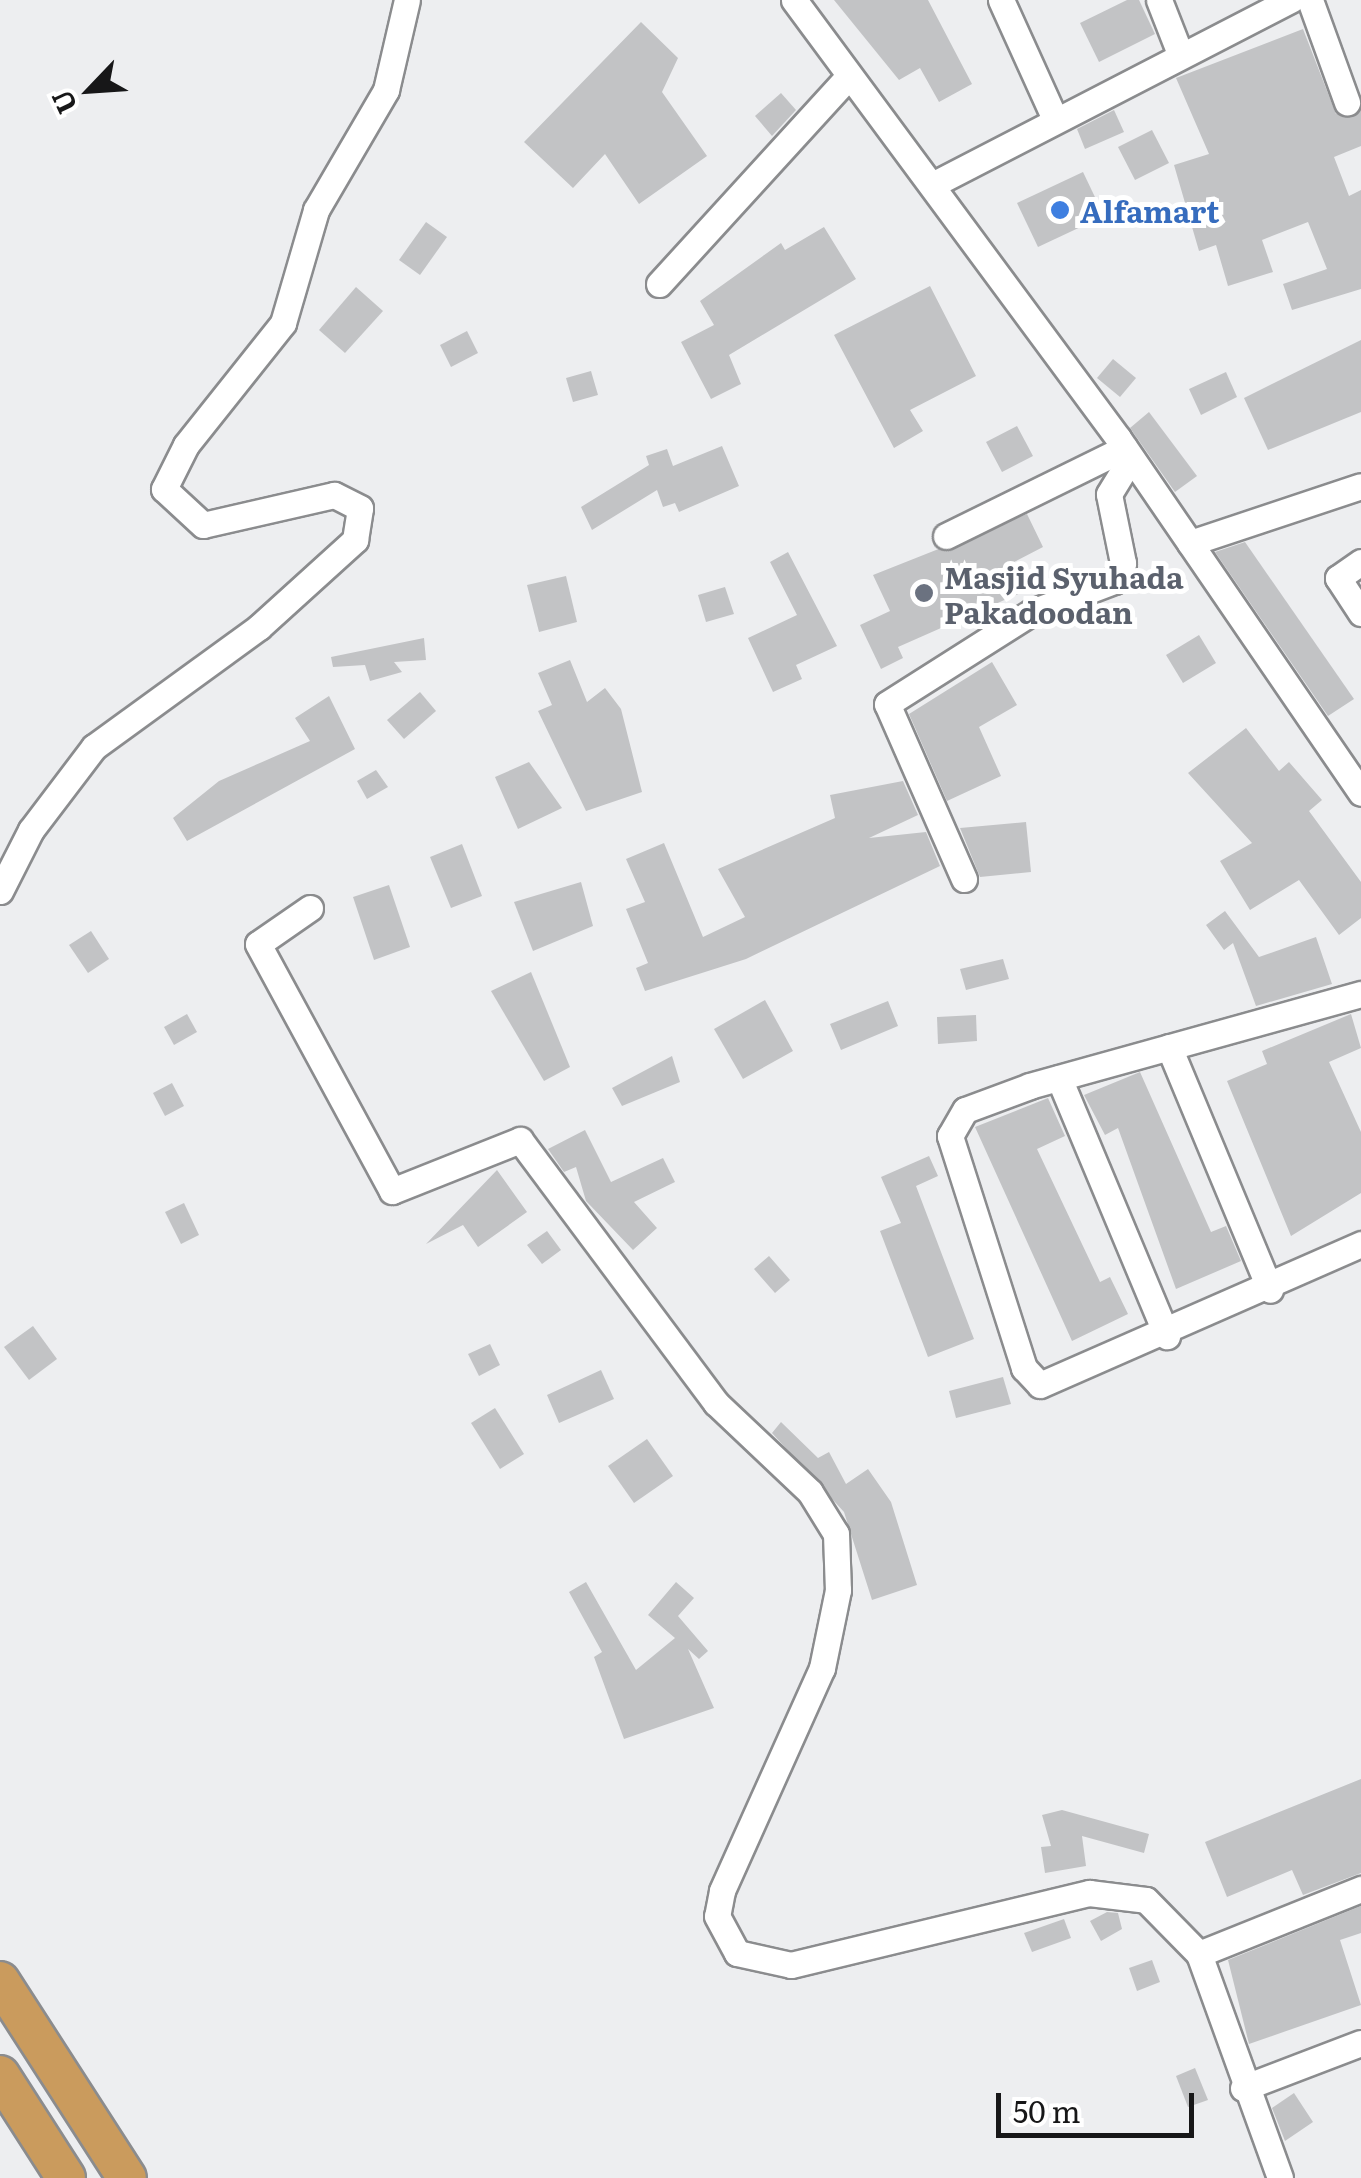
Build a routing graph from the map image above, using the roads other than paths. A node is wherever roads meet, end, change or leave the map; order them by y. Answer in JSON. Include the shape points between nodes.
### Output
{"nodes":[{"id":1,"x":407,"y":0,"type":"edge"},
{"id":2,"x":794,"y":0,"type":"edge"},
{"id":3,"x":1001,"y":0,"type":"edge"},
{"id":4,"x":1159,"y":0,"type":"edge"},
{"id":5,"x":1291,"y":0,"type":"edge"},
{"id":6,"x":1310,"y":0,"type":"edge"},
{"id":7,"x":1179,"y":50,"type":"junction"},
{"id":8,"x":849,"y":76,"type":"junction"},
{"id":9,"x":1348,"y":102,"type":"dead end"},
{"id":10,"x":1054,"y":119,"type":"junction"},
{"id":11,"x":932,"y":185,"type":"junction"},
{"id":12,"x":659,"y":284,"type":"dead end"},
{"id":13,"x":1128,"y":453,"type":"junction"},
{"id":14,"x":1361,"y":486,"type":"edge"},
{"id":15,"x":946,"y":536,"type":"dead end"},
{"id":16,"x":1190,"y":543,"type":"junction"},
{"id":17,"x":1361,"y":562,"type":"edge"},
{"id":18,"x":1361,"y":613,"type":"edge"},
{"id":19,"x":1361,"y":793,"type":"edge"},
{"id":20,"x":964,"y":880,"type":"dead end"},
{"id":21,"x":0,"y":891,"type":"edge"},
{"id":22,"x":310,"y":908,"type":"dead end"},
{"id":23,"x":1360,"y":996,"type":"edge"},
{"id":24,"x":1169,"y":1047,"type":"junction"},
{"id":25,"x":1059,"y":1078,"type":"junction"},
{"id":26,"x":1361,"y":1244,"type":"edge"},
{"id":27,"x":1270,"y":1290,"type":"junction"},
{"id":28,"x":1167,"y":1336,"type":"junction"},
{"id":29,"x":1361,"y":1889,"type":"edge"},
{"id":30,"x":1199,"y":1954,"type":"junction"},
{"id":31,"x":0,"y":1982,"type":"edge"},
{"id":32,"x":1361,"y":2043,"type":"edge"},
{"id":33,"x":0,"y":2075,"type":"edge"},
{"id":34,"x":1243,"y":2088,"type":"junction"},
{"id":35,"x":66,"y":2178,"type":"edge"},
{"id":36,"x":127,"y":2178,"type":"edge"},
{"id":37,"x":1280,"y":2178,"type":"edge"}],
"edges":[{"from":1,"to":21,"type":"street","via":[[386,90],[316,210],[284,323],[186,445],[164,489],[203,525],[334,495],[360,508],[355,540],[259,627],[94,748],[31,830]]},
{"from":2,"to":8,"type":"street"},
{"from":3,"to":10,"type":"street"},
{"from":4,"to":7,"type":"street"},
{"from":5,"to":7,"type":"street"},
{"from":6,"to":9,"type":"street"},
{"from":7,"to":10,"type":"street"},
{"from":8,"to":11,"type":"street"},
{"from":8,"to":12,"type":"street"},
{"from":10,"to":11,"type":"street"},
{"from":11,"to":13,"type":"street"},
{"from":13,"to":15,"type":"street"},
{"from":13,"to":16,"type":"street"},
{"from":13,"to":20,"type":"street","via":[[1109,494],[1123,563],[1114,581],[1032,612],[887,704]]},
{"from":14,"to":16,"type":"street"},
{"from":16,"to":19,"type":"street"},
{"from":17,"to":18,"type":"street","via":[[1338,578]]},
{"from":22,"to":30,"type":"street","via":[[258,944],[392,1191],[520,1140],[716,1403],[810,1492],[836,1534],[838,1590],[822,1668],[722,1891],[718,1916],[737,1953],[791,1965],[1120,1892],[1168,1917]]},
{"from":23,"to":24,"type":"street"},
{"from":24,"to":25,"type":"street"},
{"from":24,"to":27,"type":"street"},
{"from":25,"to":28,"type":"street"},
{"from":25,"to":28,"type":"street","via":[[965,1110],[950,1136],[1024,1368],[1049,1385]]},
{"from":26,"to":27,"type":"street"},
{"from":27,"to":28,"type":"street"},
{"from":29,"to":30,"type":"street"},
{"from":30,"to":34,"type":"street"},
{"from":31,"to":36,"type":"highway"},
{"from":32,"to":34,"type":"street"},
{"from":33,"to":35,"type":"highway"},
{"from":34,"to":37,"type":"street"}]}
